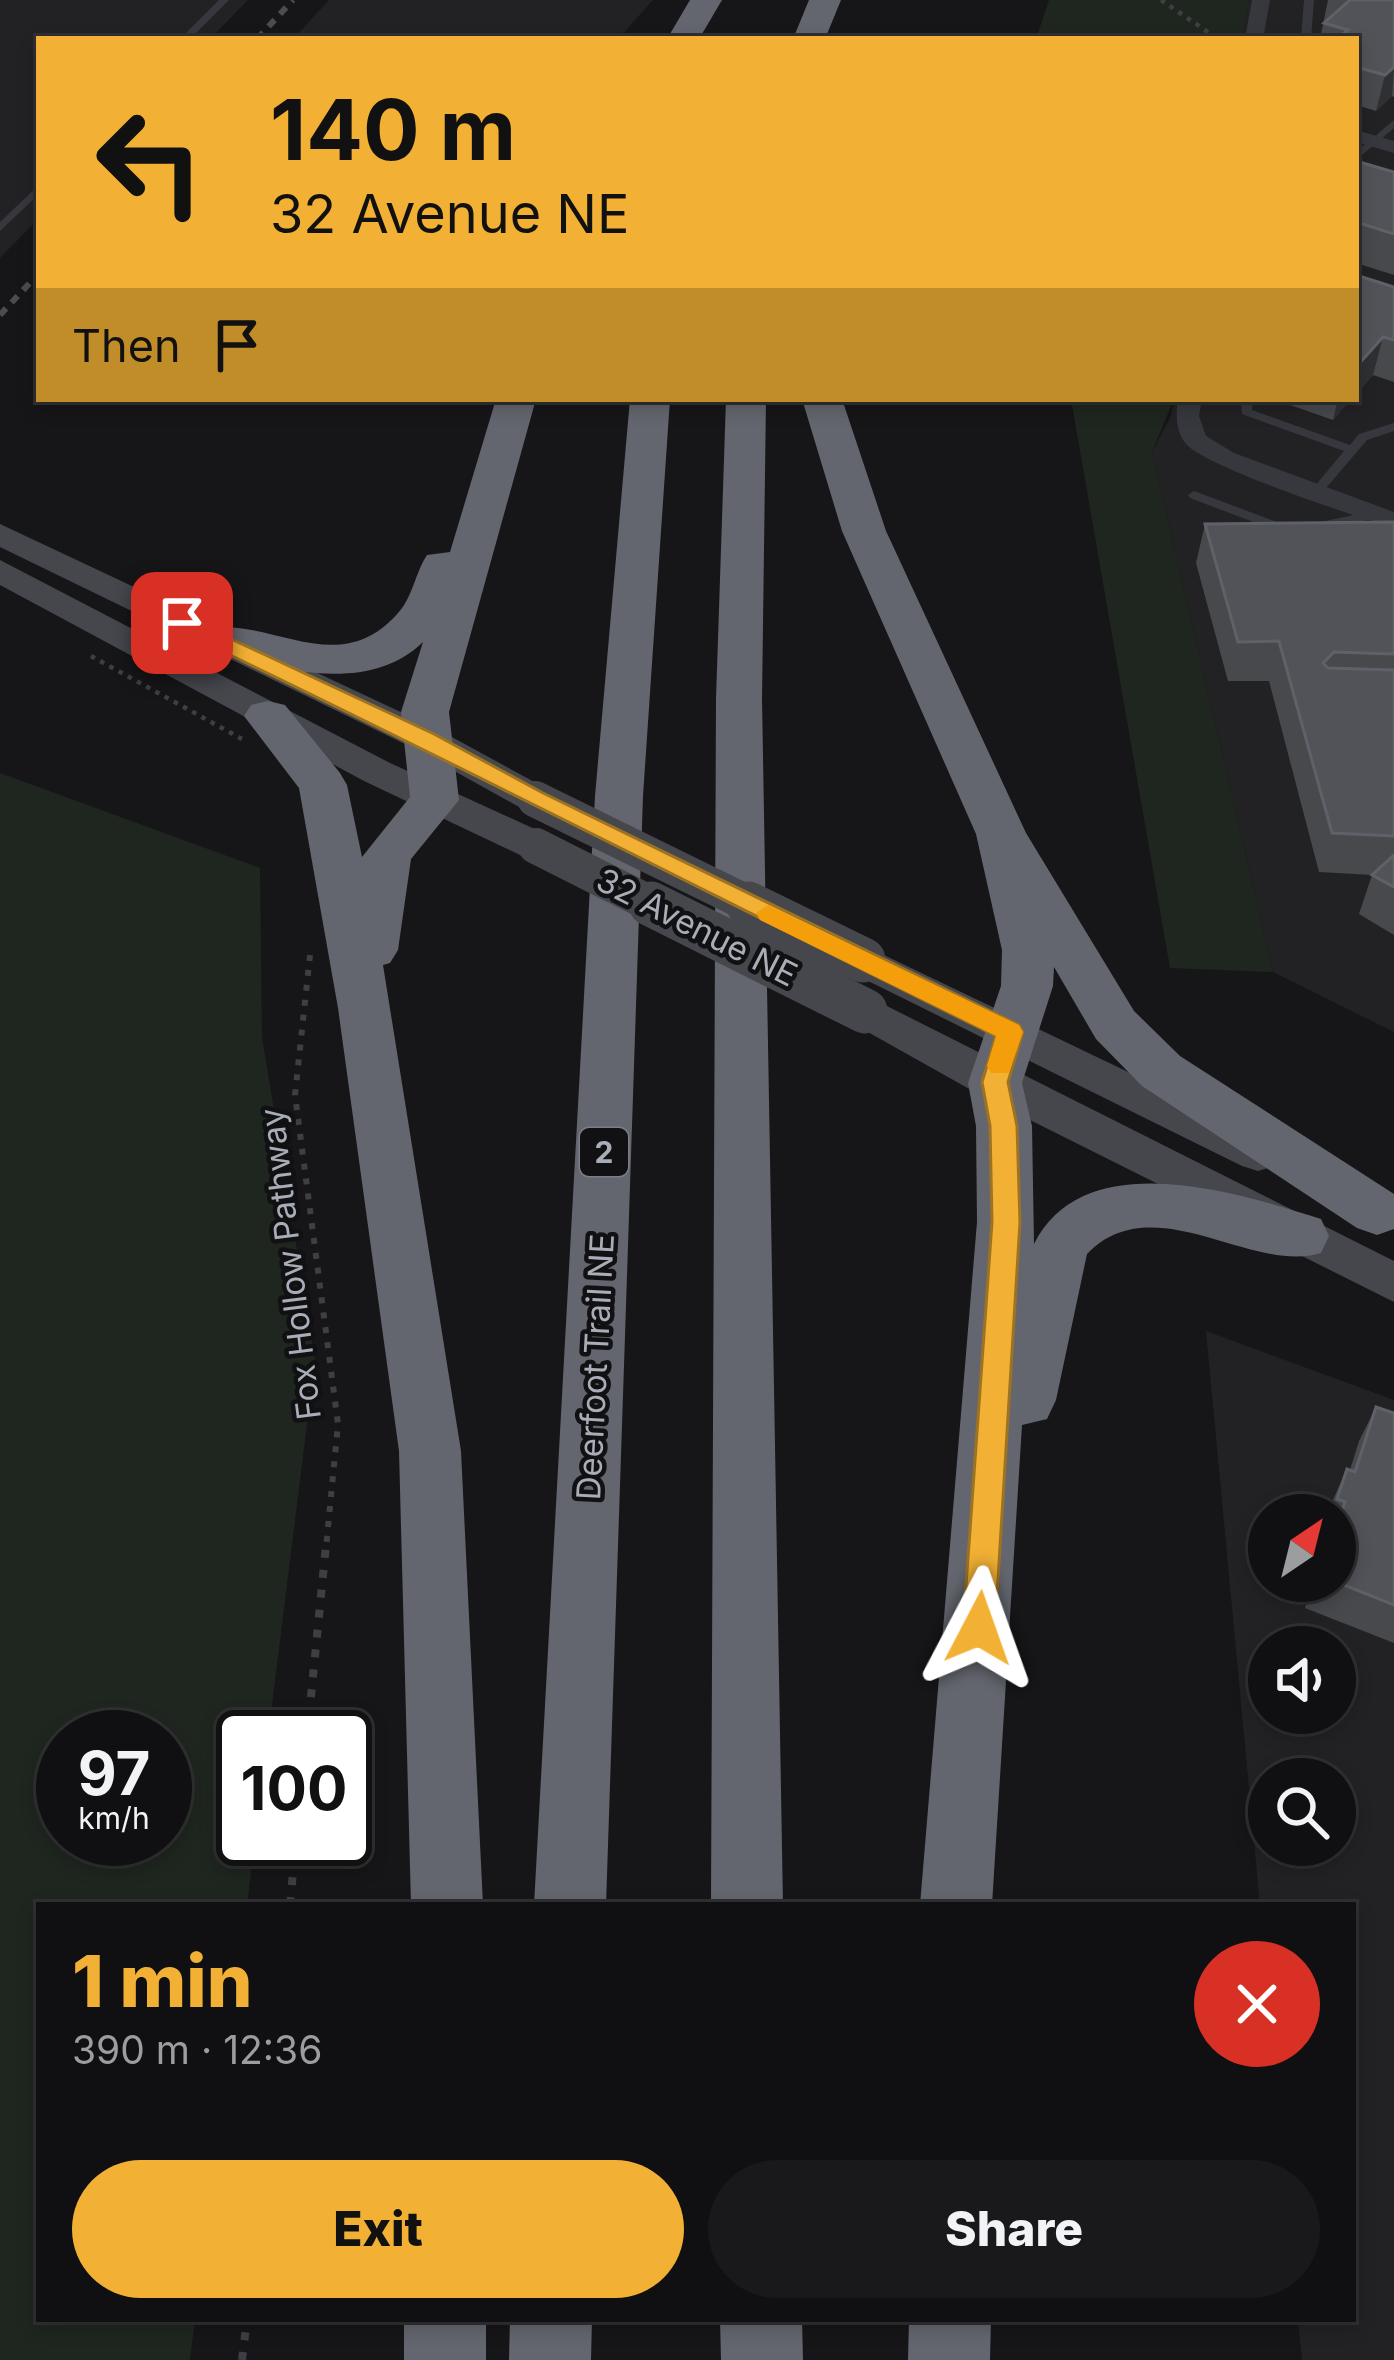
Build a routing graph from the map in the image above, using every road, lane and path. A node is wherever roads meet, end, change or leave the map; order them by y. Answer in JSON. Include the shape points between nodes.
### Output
{"nodes":[{"id":1,"x":224,"y":0,"type":"edge"},
{"id":2,"x":706,"y":0,"type":"edge"},
{"id":3,"x":825,"y":0,"type":"edge"},
{"id":4,"x":854,"y":0,"type":"edge"},
{"id":5,"x":1161,"y":0,"type":"edge"},
{"id":6,"x":1261,"y":0,"type":"edge"},
{"id":7,"x":1309,"y":0,"type":"edge"},
{"id":8,"x":188,"y":36,"type":"edge"},
{"id":9,"x":685,"y":36,"type":"edge"},
{"id":10,"x":810,"y":36,"type":"edge"},
{"id":11,"x":843,"y":36,"type":"edge"},
{"id":12,"x":1214,"y":36,"type":"edge"},
{"id":13,"x":1255,"y":36,"type":"edge"},
{"id":14,"x":1306,"y":36,"type":"edge"},
{"id":15,"x":1394,"y":123,"type":"edge"},
{"id":16,"x":1375,"y":142,"type":"edge"},
{"id":17,"x":36,"y":191,"type":"edge"},
{"id":18,"x":0,"y":228,"type":"edge"},
{"id":19,"x":512,"y":402,"type":"edge"},
{"id":20,"x":512,"y":402,"type":"edge"},
{"id":21,"x":650,"y":402,"type":"edge"},
{"id":22,"x":746,"y":402,"type":"edge"},
{"id":23,"x":823,"y":402,"type":"edge"},
{"id":24,"x":1189,"y":402,"type":"edge"},
{"id":25,"x":1246,"y":402,"type":"edge"},
{"id":26,"x":1394,"y":427,"type":"edge"},
{"id":27,"x":1352,"y":450,"type":"junction"},
{"id":28,"x":1316,"y":492,"type":"junction"},
{"id":29,"x":1193,"y":496,"type":"dead end"},
{"id":30,"x":1386,"y":517,"type":"edge"},
{"id":31,"x":0,"y":534,"type":"edge"},
{"id":32,"x":0,"y":571,"type":"edge"},
{"id":33,"x":218,"y":640,"type":"junction"},
{"id":34,"x":89,"y":655,"type":"dead end"},
{"id":35,"x":254,"y":734,"type":"junction"},
{"id":36,"x":426,"y":739,"type":"junction"},
{"id":37,"x":435,"y":800,"type":"junction"},
{"id":38,"x":1000,"y":833,"type":"junction"},
{"id":39,"x":310,"y":934,"type":"dead end"},
{"id":40,"x":365,"y":1008,"type":"junction"},
{"id":41,"x":1002,"y":1057,"type":"junction"},
{"id":42,"x":1386,"y":1216,"type":"edge"},
{"id":43,"x":1300,"y":1236,"type":"junction"},
{"id":44,"x":1394,"y":1283,"type":"edge"},
{"id":45,"x":310,"y":1710,"type":"edge"},
{"id":46,"x":973,"y":1718,"type":"junction"},
{"id":47,"x":294,"y":1866,"type":"edge"},
{"id":48,"x":290,"y":1902,"type":"edge"},
{"id":49,"x":447,"y":1902,"type":"edge"},
{"id":50,"x":570,"y":1902,"type":"edge"},
{"id":51,"x":748,"y":1902,"type":"edge"},
{"id":52,"x":956,"y":1902,"type":"edge"},
{"id":53,"x":247,"y":2322,"type":"edge"},
{"id":54,"x":445,"y":2322,"type":"edge"},
{"id":55,"x":551,"y":2322,"type":"edge"},
{"id":56,"x":760,"y":2322,"type":"edge"},
{"id":57,"x":950,"y":2322,"type":"edge"},
{"id":58,"x":242,"y":2360,"type":"edge"},
{"id":59,"x":445,"y":2360,"type":"edge"},
{"id":60,"x":550,"y":2360,"type":"edge"},
{"id":61,"x":762,"y":2360,"type":"edge"},
{"id":62,"x":950,"y":2360,"type":"edge"}],
"edges":[{"from":1,"to":8,"type":"lane"},
{"from":2,"to":9,"type":"highway"},
{"from":3,"to":10,"type":"highway"},
{"from":4,"to":11,"type":"highway"},
{"from":5,"to":12,"type":"path"},
{"from":6,"to":13,"type":"street"},
{"from":7,"to":14,"type":"lane"},
{"from":15,"to":16,"type":"lane"},
{"from":17,"to":18,"type":"lane"},
{"from":19,"to":33,"type":"highway","via":[[423,613],[406,634],[387,649],[334,661]]},
{"from":20,"to":36,"type":"highway","via":[[425,712]]},
{"from":21,"to":50,"type":"highway","name":"Deerfoot Trail NE","number":"2","via":[[619,796]]},
{"from":22,"to":51,"type":"highway","via":[[739,721]]},
{"from":23,"to":38,"type":"highway","via":[[864,531]]},
{"from":24,"to":28,"type":"street","via":[[1195,440]]},
{"from":25,"to":27,"type":"lane","via":[[1246,412]]},
{"from":26,"to":27,"type":"lane","via":[[1363,437]]},
{"from":27,"to":28,"type":"lane"},
{"from":28,"to":30,"type":"street"},
{"from":29,"to":30,"type":"lane","via":[[1292,532]]},
{"from":31,"to":33,"type":"main road","name":"32 Avenue NE"},
{"from":32,"to":35,"type":"main road","name":"32 Avenue NE"},
{"from":33,"to":36,"type":"main road","name":"32 Avenue NE"},
{"from":34,"to":35,"type":"path"},
{"from":35,"to":37,"type":"main road","name":"32 Avenue NE"},
{"from":35,"to":40,"type":"highway","via":[[322,785]]},
{"from":36,"to":37,"type":"highway"},
{"from":36,"to":41,"type":"main road","name":"32 Avenue NE","bridge":true,"via":[[862,960]]},
{"from":37,"to":40,"type":"highway","via":[[387,854]]},
{"from":37,"to":41,"type":"main road","name":"32 Avenue NE","bridge":true,"via":[[865,1011]]},
{"from":38,"to":41,"type":"highway","via":[[1028,950],[1027,986]]},
{"from":38,"to":42,"type":"highway","via":[[1115,1025],[1161,1071]]},
{"from":39,"to":45,"type":"path","name":"Fox Hollow Pathway","via":[[295,1095],[338,1424]]},
{"from":40,"to":49,"type":"highway","via":[[430,1451]]},
{"from":41,"to":42,"type":"main road","name":"32 Avenue NE"},
{"from":41,"to":43,"type":"main road","name":"32 Avenue NE"},
{"from":41,"to":46,"type":"highway","via":[[1006,1222]]},
{"from":43,"to":44,"type":"main road","name":"32 Avenue NE"},
{"from":43,"to":46,"type":"highway","via":[[1186,1209],[1137,1207],[1101,1209],[1066,1238],[1035,1338]]},
{"from":46,"to":52,"type":"highway"},
{"from":47,"to":48,"type":"path"},
{"from":53,"to":58,"type":"path"},
{"from":54,"to":59,"type":"highway"},
{"from":55,"to":60,"type":"highway"},
{"from":56,"to":61,"type":"highway"},
{"from":57,"to":62,"type":"highway"}]}
